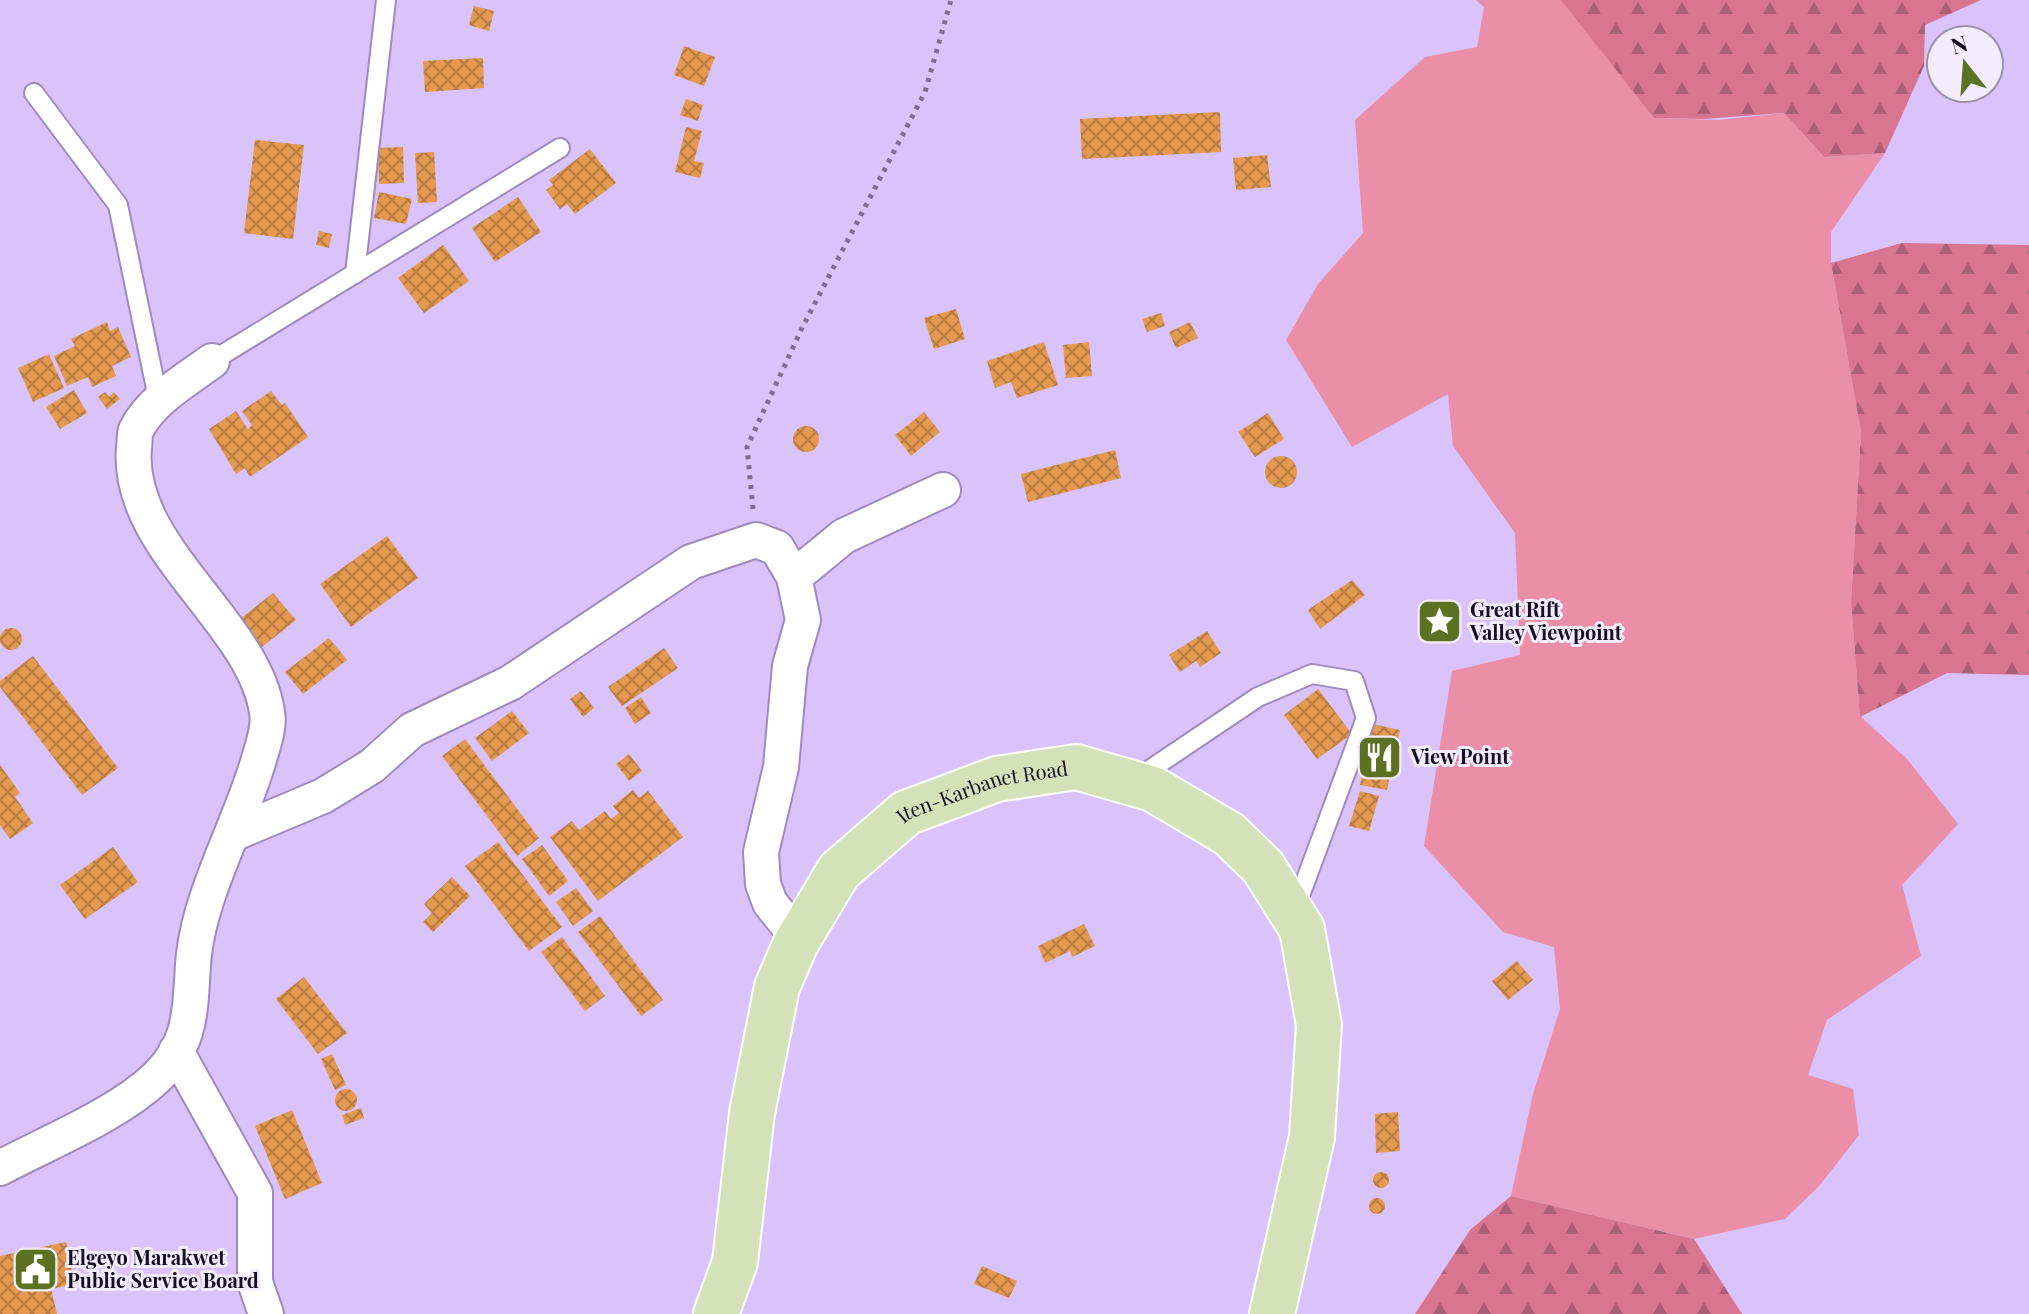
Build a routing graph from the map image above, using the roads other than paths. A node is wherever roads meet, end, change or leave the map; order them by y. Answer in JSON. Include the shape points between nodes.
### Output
{"nodes":[{"id":1,"x":386,"y":0,"type":"edge"},
{"id":2,"x":34,"y":93,"type":"dead end"},
{"id":3,"x":560,"y":148,"type":"dead end"},
{"id":4,"x":355,"y":274,"type":"junction"},
{"id":5,"x":212,"y":361,"type":"joint"},
{"id":6,"x":159,"y":403,"type":"junction"},
{"id":7,"x":943,"y":490,"type":"dead end"},
{"id":8,"x":794,"y":577,"type":"junction"},
{"id":9,"x":1131,"y":783,"type":"junction"},
{"id":10,"x":235,"y":833,"type":"junction"},
{"id":11,"x":1293,"y":914,"type":"junction"},
{"id":12,"x":799,"y":939,"type":"junction"},
{"id":13,"x":176,"y":1051,"type":"junction"},
{"id":14,"x":0,"y":1168,"type":"edge"},
{"id":15,"x":260,"y":1298,"type":"edge"},
{"id":16,"x":235,"y":1314,"type":"edge"},
{"id":17,"x":716,"y":1314,"type":"edge"},
{"id":18,"x":1272,"y":1314,"type":"edge"}],
"edges":[{"from":1,"to":4,"type":"lane"},
{"from":2,"to":6,"type":"lane","via":[[118,205]]},
{"from":3,"to":4,"type":"lane"},
{"from":4,"to":5,"type":"lane"},
{"from":5,"to":6,"type":"street"},
{"from":6,"to":10,"type":"street","via":[[136,431],[132,475],[166,546],[240,651],[268,713]]},
{"from":7,"to":8,"type":"street","via":[[844,536]]},
{"from":8,"to":10,"type":"street","via":[[777,548],[756,540],[691,562],[510,683],[412,730],[372,766],[323,796]]},
{"from":8,"to":12,"type":"street","via":[[803,620],[790,666],[781,767],[761,852],[770,903]]},
{"from":9,"to":11,"type":"main road","name":"Iten-Karbanet Road","via":[[1153,789],[1229,834],[1263,867]]},
{"from":9,"to":11,"type":"lane","via":[[1258,697],[1312,674],[1354,681],[1366,718]]},
{"from":9,"to":12,"type":"main road","name":"Iten-Karbanet Road","via":[[1076,767],[997,779],[906,813],[839,871]]},
{"from":10,"to":13,"type":"street","via":[[206,903],[194,952],[192,1014]]},
{"from":11,"to":18,"type":"main road","name":"Iten-Karbanet Road","via":[[1302,929],[1319,1025],[1312,1137]]},
{"from":12,"to":17,"type":"main road","name":"Iten-Karbanet Road","via":[[777,987],[752,1113],[735,1262]]},
{"from":13,"to":14,"type":"street","via":[[157,1077],[107,1111]]},
{"from":13,"to":15,"type":"street","via":[[255,1193]]},
{"from":15,"to":16,"type":"street"}]}
